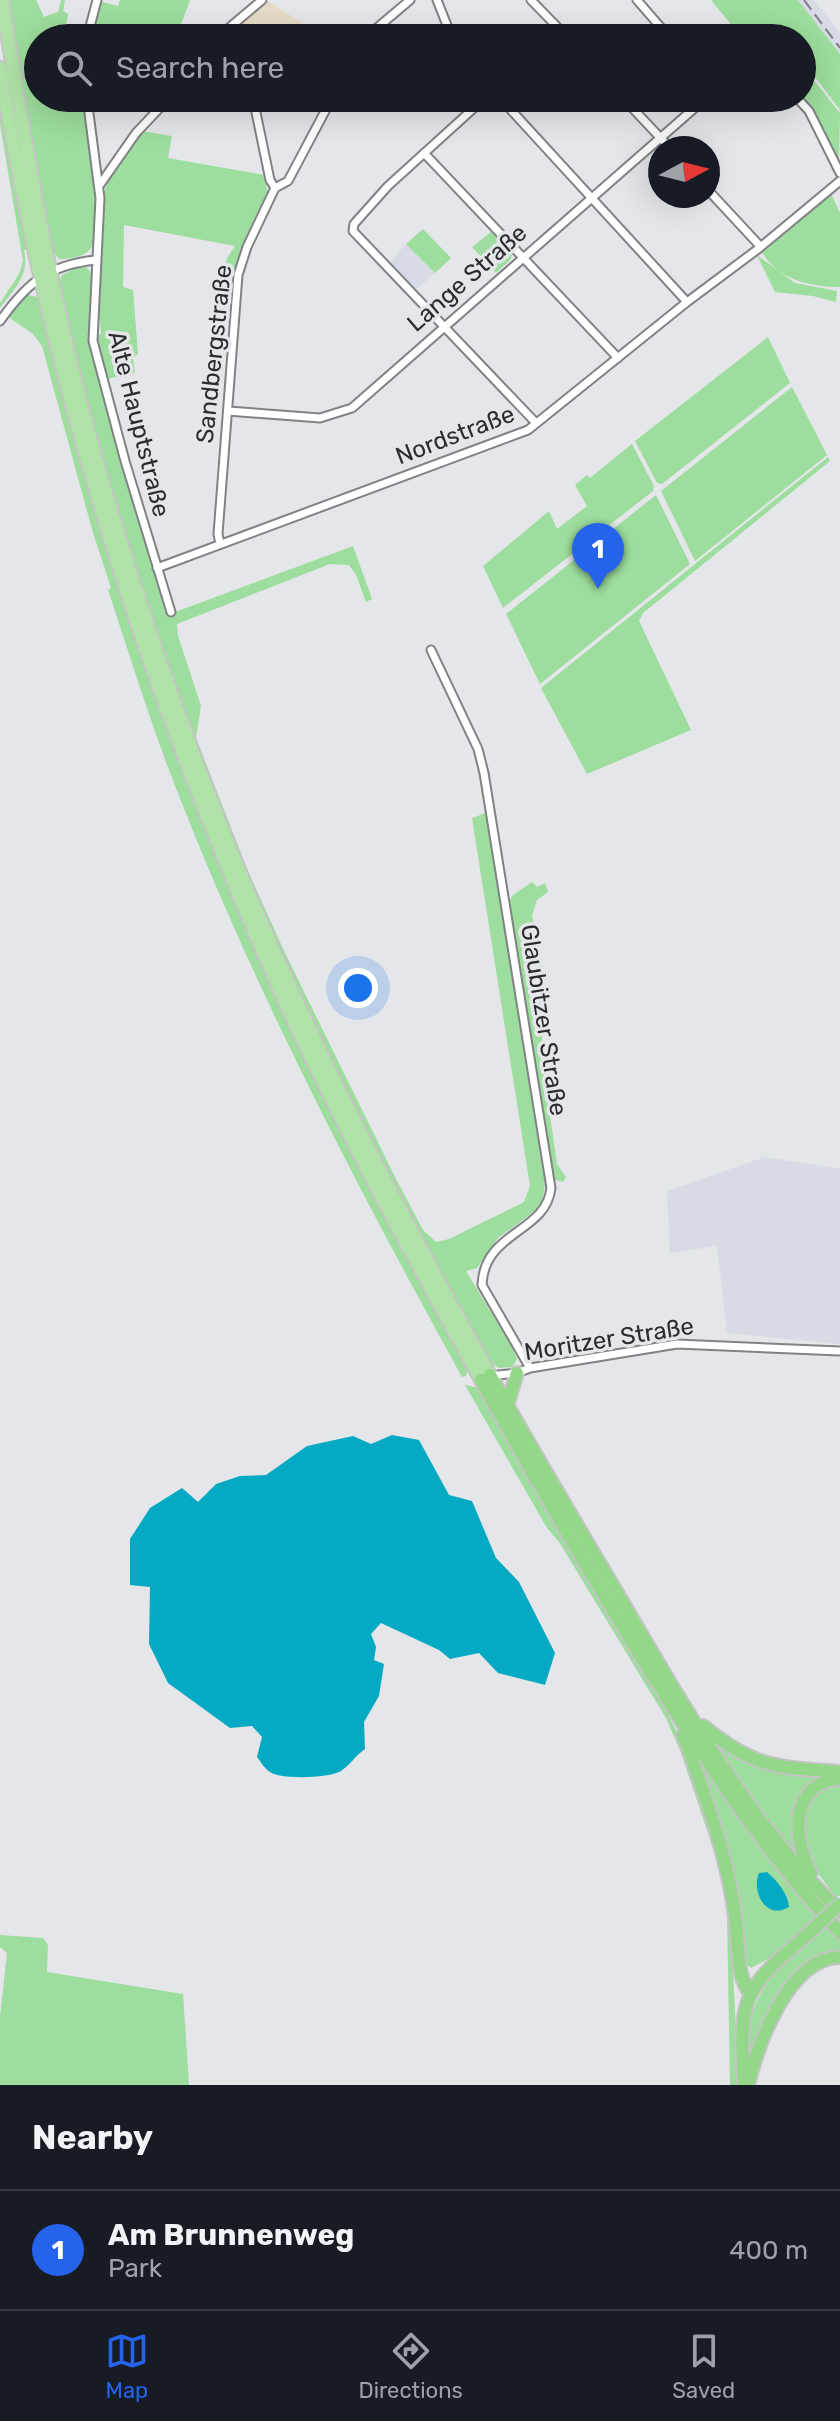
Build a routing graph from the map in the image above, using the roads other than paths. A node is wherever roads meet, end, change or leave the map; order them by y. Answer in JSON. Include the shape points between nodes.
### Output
{"nodes":[{"id":1,"x":2,"y":0,"type":"edge"},
{"id":2,"x":97,"y":0,"type":"edge"},
{"id":3,"x":262,"y":0,"type":"edge"},
{"id":4,"x":410,"y":0,"type":"edge"},
{"id":5,"x":437,"y":0,"type":"edge"},
{"id":6,"x":637,"y":0,"type":"edge"},
{"id":7,"x":533,"y":1,"type":"edge"},
{"id":8,"x":91,"y":24,"type":"edge"},
{"id":9,"x":234,"y":24,"type":"edge"},
{"id":10,"x":382,"y":24,"type":"edge"},
{"id":11,"x":446,"y":24,"type":"edge"},
{"id":12,"x":554,"y":24,"type":"edge"},
{"id":13,"x":658,"y":24,"type":"edge"},
{"id":14,"x":0,"y":68,"type":"edge"},
{"id":15,"x":89,"y":112,"type":"edge"},
{"id":16,"x":156,"y":112,"type":"edge"},
{"id":17,"x":256,"y":112,"type":"edge"},
{"id":18,"x":325,"y":112,"type":"edge"},
{"id":19,"x":469,"y":112,"type":"edge"},
{"id":20,"x":513,"y":112,"type":"edge"},
{"id":21,"x":636,"y":112,"type":"edge"},
{"id":22,"x":690,"y":112,"type":"edge"},
{"id":23,"x":808,"y":112,"type":"edge"},
{"id":24,"x":658,"y":136,"type":"edge"},
{"id":25,"x":662,"y":136,"type":"edge"},
{"id":26,"x":648,"y":148,"type":"edge"},
{"id":27,"x":424,"y":153,"type":"junction"},
{"id":28,"x":840,"y":173,"type":"edge"},
{"id":29,"x":840,"y":181,"type":"edge"},
{"id":30,"x":99,"y":186,"type":"junction"},
{"id":31,"x":275,"y":188,"type":"junction"},
{"id":32,"x":592,"y":196,"type":"junction"},
{"id":33,"x":720,"y":203,"type":"edge"},
{"id":34,"x":760,"y":246,"type":"junction"},
{"id":35,"x":521,"y":258,"type":"junction"},
{"id":36,"x":96,"y":260,"type":"junction"},
{"id":37,"x":45,"y":274,"type":"junction"},
{"id":38,"x":687,"y":302,"type":"junction"},
{"id":39,"x":0,"y":321,"type":"edge"},
{"id":40,"x":443,"y":325,"type":"junction"},
{"id":41,"x":618,"y":358,"type":"junction"},
{"id":42,"x":228,"y":411,"type":"junction"},
{"id":43,"x":536,"y":423,"type":"junction"},
{"id":44,"x":220,"y":544,"type":"junction"},
{"id":45,"x":157,"y":568,"type":"junction"},
{"id":46,"x":171,"y":612,"type":"dead end"},
{"id":47,"x":431,"y":650,"type":"dead end"},
{"id":48,"x":840,"y":1351,"type":"edge"},
{"id":49,"x":524,"y":1371,"type":"junction"},
{"id":50,"x":486,"y":1378,"type":"junction"},
{"id":51,"x":507,"y":1406,"type":"junction"},
{"id":52,"x":676,"y":1715,"type":"junction"},
{"id":53,"x":691,"y":1716,"type":"junction"},
{"id":54,"x":840,"y":1775,"type":"edge"},
{"id":55,"x":822,"y":1894,"type":"junction"},
{"id":56,"x":837,"y":1909,"type":"edge"},
{"id":57,"x":840,"y":1932,"type":"edge"},
{"id":58,"x":840,"y":1957,"type":"edge"},
{"id":59,"x":751,"y":1994,"type":"junction"},
{"id":60,"x":746,"y":2085,"type":"edge"}],
"edges":[{"from":1,"to":37,"type":"main road"},
{"from":2,"to":8,"type":"street"},
{"from":3,"to":9,"type":"street"},
{"from":4,"to":10,"type":"street"},
{"from":5,"to":11,"type":"street"},
{"from":6,"to":13,"type":"street"},
{"from":7,"to":12,"type":"street"},
{"from":14,"to":37,"type":"main road"},
{"from":15,"to":30,"type":"street","name":"Alte Hauptstraße"},
{"from":16,"to":30,"type":"street"},
{"from":17,"to":31,"type":"street"},
{"from":18,"to":31,"type":"street","name":"Sandbergstraße","via":[[288,181]]},
{"from":19,"to":27,"type":"street"},
{"from":20,"to":32,"type":"street"},
{"from":21,"to":24,"type":"street"},
{"from":22,"to":25,"type":"street","name":"Lange Straße"},
{"from":23,"to":28,"type":"street"},
{"from":26,"to":32,"type":"street","name":"Lange Straße"},
{"from":27,"to":35,"type":"street"},
{"from":27,"to":40,"type":"street","via":[[388,186],[353,231]]},
{"from":29,"to":34,"type":"street","name":"Nordstraße"},
{"from":30,"to":36,"type":"street","name":"Alte Hauptstraße"},
{"from":31,"to":42,"type":"street","name":"Sandbergstraße","via":[[238,275]]},
{"from":32,"to":35,"type":"street","name":"Lange Straße"},
{"from":32,"to":38,"type":"street"},
{"from":33,"to":34,"type":"street"},
{"from":34,"to":38,"type":"street","name":"Nordstraße"},
{"from":35,"to":40,"type":"street","name":"Lange Straße"},
{"from":35,"to":41,"type":"street"},
{"from":36,"to":37,"type":"street"},
{"from":36,"to":45,"type":"street","name":"Alte Hauptstraße","via":[[95,350]]},
{"from":37,"to":39,"type":"street","via":[[21,293]]},
{"from":37,"to":50,"type":"main road","via":[[129,567],[243,881],[345,1101]]},
{"from":38,"to":41,"type":"street","name":"Nordstraße"},
{"from":40,"to":42,"type":"street","name":"Lange Straße","via":[[352,408],[320,418]]},
{"from":40,"to":43,"type":"street"},
{"from":41,"to":43,"type":"street","name":"Nordstraße"},
{"from":42,"to":44,"type":"street","name":"Sandbergstraße"},
{"from":43,"to":44,"type":"street","name":"Nordstraße"},
{"from":44,"to":45,"type":"street","name":"Nordstraße"},
{"from":45,"to":46,"type":"street","name":"Alte Hauptstraße"},
{"from":47,"to":49,"type":"street","name":"Glaubitzer Straße","via":[[484,773],[551,1188],[546,1207],[501,1242],[482,1275],[482,1285]]},
{"from":48,"to":49,"type":"street","name":"Moritzer Straße","via":[[677,1344]]},
{"from":49,"to":50,"type":"street","name":"Moritzer Straße"},
{"from":49,"to":51,"type":"highway"},
{"from":50,"to":51,"type":"highway"},
{"from":50,"to":52,"type":"highway","via":[[568,1535]]},
{"from":51,"to":53,"type":"highway"},
{"from":52,"to":57,"type":"highway","via":[[759,1838]]},
{"from":52,"to":59,"type":"highway","via":[[723,1852],[741,1978]]},
{"from":53,"to":54,"type":"highway","via":[[731,1749],[761,1763]]},
{"from":53,"to":55,"type":"highway","via":[[752,1807]]},
{"from":54,"to":55,"type":"highway","via":[[808,1795],[798,1818],[797,1839]]},
{"from":55,"to":56,"type":"highway"},
{"from":56,"to":59,"type":"highway","bridge":true,"via":[[772,1967]]},
{"from":58,"to":60,"type":"highway","via":[[815,1964],[774,2012]]},
{"from":59,"to":60,"type":"highway","via":[[742,2035]]}]}
